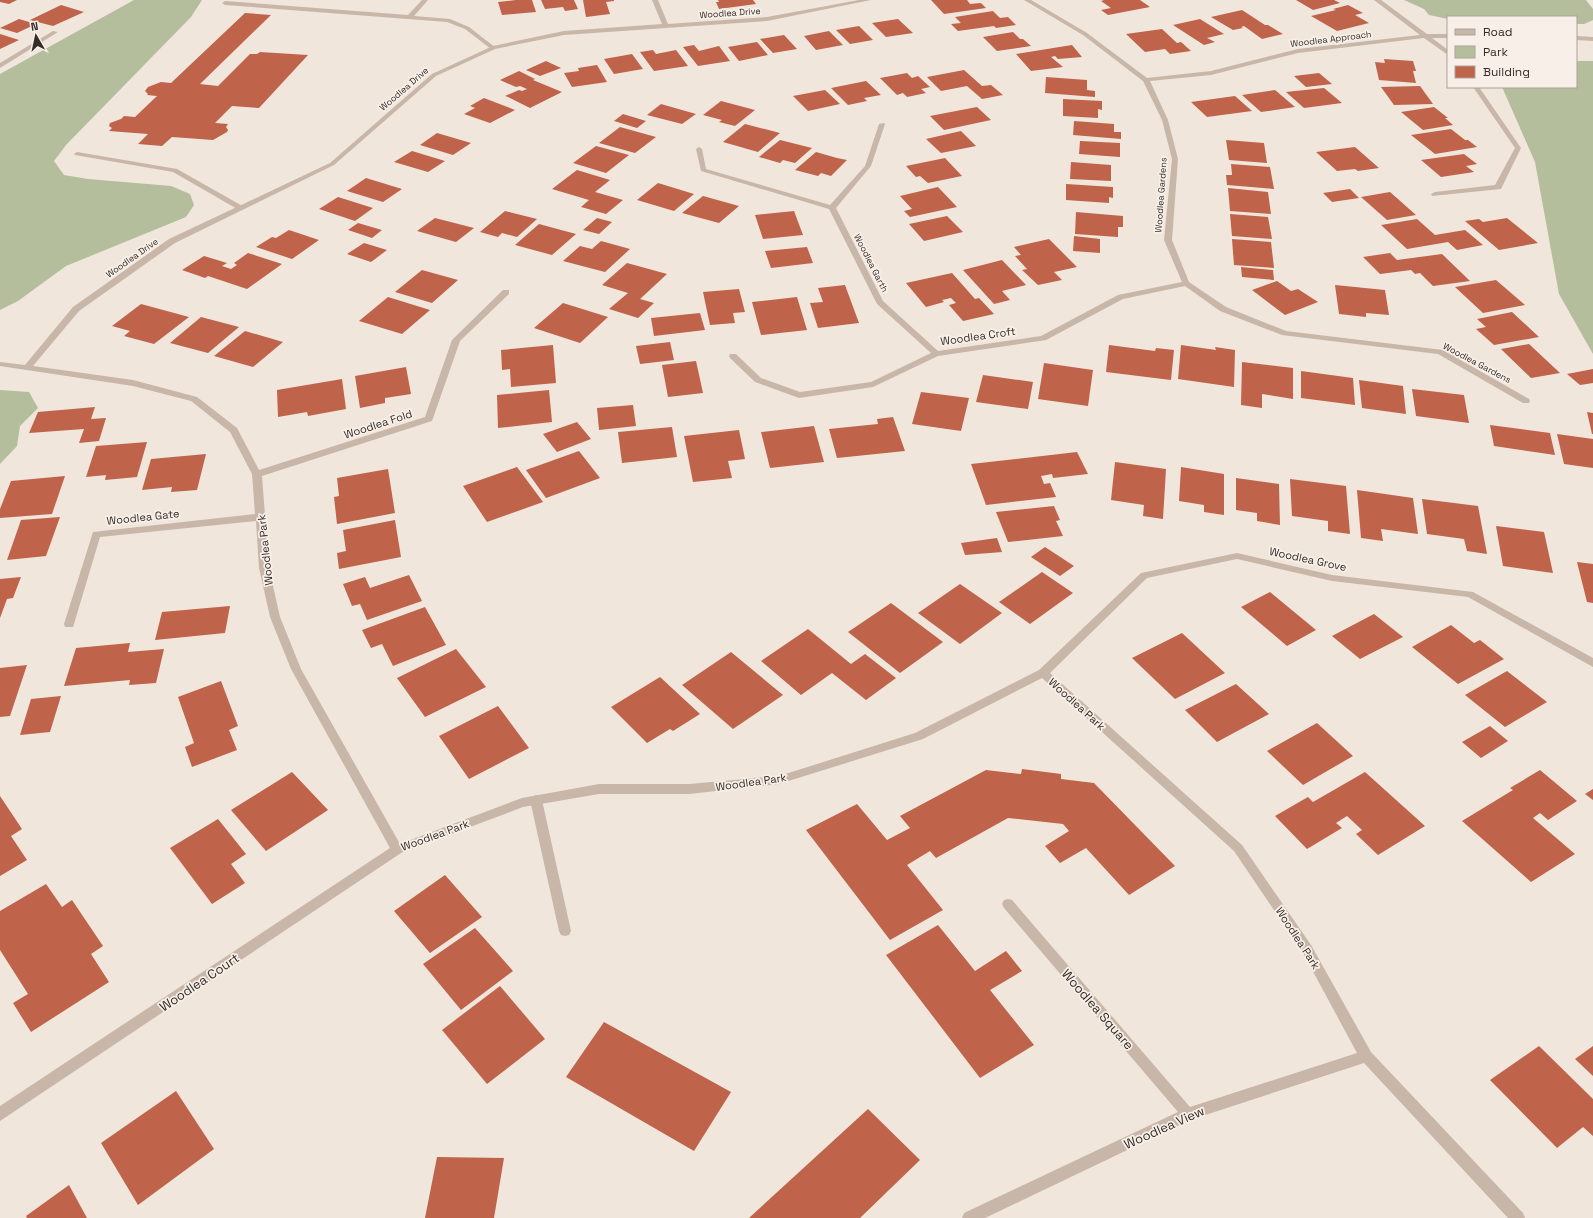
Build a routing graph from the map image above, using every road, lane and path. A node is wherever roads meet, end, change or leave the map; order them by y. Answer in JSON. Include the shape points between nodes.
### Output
{"nodes":[{"id":1,"x":425,"y":0,"type":"edge"},
{"id":2,"x":655,"y":0,"type":"edge"},
{"id":3,"x":868,"y":0,"type":"edge"},
{"id":4,"x":1027,"y":0,"type":"edge"},
{"id":5,"x":1377,"y":0,"type":"edge"},
{"id":6,"x":225,"y":3,"type":"dead end"},
{"id":7,"x":410,"y":17,"type":"junction"},
{"id":8,"x":666,"y":27,"type":"junction"},
{"id":9,"x":55,"y":32,"type":"dead end"},
{"id":10,"x":1427,"y":36,"type":"junction"},
{"id":11,"x":1447,"y":36,"type":"edge"},
{"id":12,"x":1577,"y":38,"type":"edge"},
{"id":13,"x":1593,"y":39,"type":"edge"},
{"id":14,"x":493,"y":48,"type":"junction"},
{"id":15,"x":1447,"y":52,"type":"edge"},
{"id":16,"x":0,"y":66,"type":"edge"},
{"id":17,"x":1146,"y":80,"type":"junction"},
{"id":18,"x":1477,"y":88,"type":"edge"},
{"id":19,"x":882,"y":124,"type":"dead end"},
{"id":20,"x":699,"y":149,"type":"dead end"},
{"id":21,"x":77,"y":154,"type":"dead end"},
{"id":22,"x":1435,"y":194,"type":"dead end"},
{"id":23,"x":242,"y":208,"type":"junction"},
{"id":24,"x":832,"y":208,"type":"junction"},
{"id":25,"x":1186,"y":283,"type":"junction"},
{"id":26,"x":506,"y":292,"type":"dead end"},
{"id":27,"x":936,"y":354,"type":"junction"},
{"id":28,"x":733,"y":356,"type":"dead end"},
{"id":29,"x":0,"y":364,"type":"edge"},
{"id":30,"x":28,"y":367,"type":"junction"},
{"id":31,"x":1526,"y":401,"type":"dead end"},
{"id":32,"x":257,"y":474,"type":"junction"},
{"id":33,"x":261,"y":517,"type":"junction"},
{"id":34,"x":69,"y":624,"type":"dead end"},
{"id":35,"x":1593,"y":663,"type":"edge"},
{"id":36,"x":1043,"y":673,"type":"junction"},
{"id":37,"x":536,"y":800,"type":"junction"},
{"id":38,"x":397,"y":850,"type":"junction"},
{"id":39,"x":1008,"y":904,"type":"dead end"},
{"id":40,"x":565,"y":931,"type":"dead end"},
{"id":41,"x":1366,"y":1056,"type":"junction"},
{"id":42,"x":0,"y":1114,"type":"edge"},
{"id":43,"x":1188,"y":1114,"type":"junction"},
{"id":44,"x":969,"y":1218,"type":"edge"},
{"id":45,"x":1518,"y":1218,"type":"edge"}],
"edges":[{"from":1,"to":7,"type":"street"},
{"from":2,"to":8,"type":"street"},
{"from":3,"to":8,"type":"street","name":"Woodlea Drive","via":[[767,19]]},
{"from":4,"to":17,"type":"street","name":"Woodlea Gardens","via":[[1085,34]]},
{"from":5,"to":10,"type":"street"},
{"from":6,"to":7,"type":"street"},
{"from":7,"to":14,"type":"street","via":[[448,20],[467,28]]},
{"from":8,"to":14,"type":"street","name":"Woodlea Drive","via":[[564,33]]},
{"from":9,"to":16,"type":"street"},
{"from":10,"to":11,"type":"street","name":"Woodlea Approach"},
{"from":10,"to":15,"type":"street"},
{"from":10,"to":17,"type":"street","name":"Woodlea Approach","via":[[1298,51],[1211,73]]},
{"from":12,"to":13,"type":"street"},
{"from":14,"to":23,"type":"street","name":"Woodlea Drive","via":[[434,75],[332,164]]},
{"from":17,"to":25,"type":"street","name":"Woodlea Gardens","via":[[1165,120],[1175,158],[1168,240]]},
{"from":18,"to":22,"type":"street","via":[[1518,148],[1498,187]]},
{"from":19,"to":24,"type":"street","via":[[868,166]]},
{"from":20,"to":24,"type":"street","via":[[703,170]]},
{"from":21,"to":23,"type":"street","via":[[175,170]]},
{"from":23,"to":30,"type":"street","name":"Woodlea Drive","via":[[172,241],[76,309]]},
{"from":24,"to":27,"type":"street","name":"Woodlea Garth","via":[[880,302]]},
{"from":25,"to":27,"type":"street","name":"Woodlea Croft","via":[[1121,297],[1043,338]]},
{"from":25,"to":31,"type":"street","name":"Woodlea Gardens","via":[[1223,309],[1285,333],[1440,352]]},
{"from":26,"to":32,"type":"street","name":"Woodlea Fold","via":[[456,340],[429,419]]},
{"from":27,"to":28,"type":"street","name":"Woodlea Croft","via":[[873,384],[800,395],[758,380]]},
{"from":29,"to":30,"type":"street","name":"Woodlea Park"},
{"from":30,"to":32,"type":"street","name":"Woodlea Park","via":[[133,383],[194,400],[234,430]]},
{"from":32,"to":33,"type":"street","name":"Woodlea Park"},
{"from":33,"to":34,"type":"street","name":"Woodlea Gate","via":[[96,534]]},
{"from":33,"to":38,"type":"street","name":"Woodlea Park","via":[[264,568],[275,617],[296,670]]},
{"from":35,"to":36,"type":"street","name":"Woodlea Grove","via":[[1470,594],[1332,578],[1237,556],[1144,575]]},
{"from":36,"to":37,"type":"street","name":"Woodlea Park","via":[[919,736],[779,780],[689,789],[599,789]]},
{"from":36,"to":41,"type":"street","name":"Woodlea Park","via":[[1238,848],[1307,949]]},
{"from":37,"to":38,"type":"street","name":"Woodlea Park"},
{"from":37,"to":40,"type":"street"},
{"from":38,"to":42,"type":"street","name":"Woodlea Court"},
{"from":39,"to":43,"type":"street","name":"Woodlea Square"},
{"from":41,"to":43,"type":"street","name":"Woodlea View"},
{"from":41,"to":45,"type":"street","name":"Woodlea Park"},
{"from":43,"to":44,"type":"street","name":"Woodlea View"}]}
